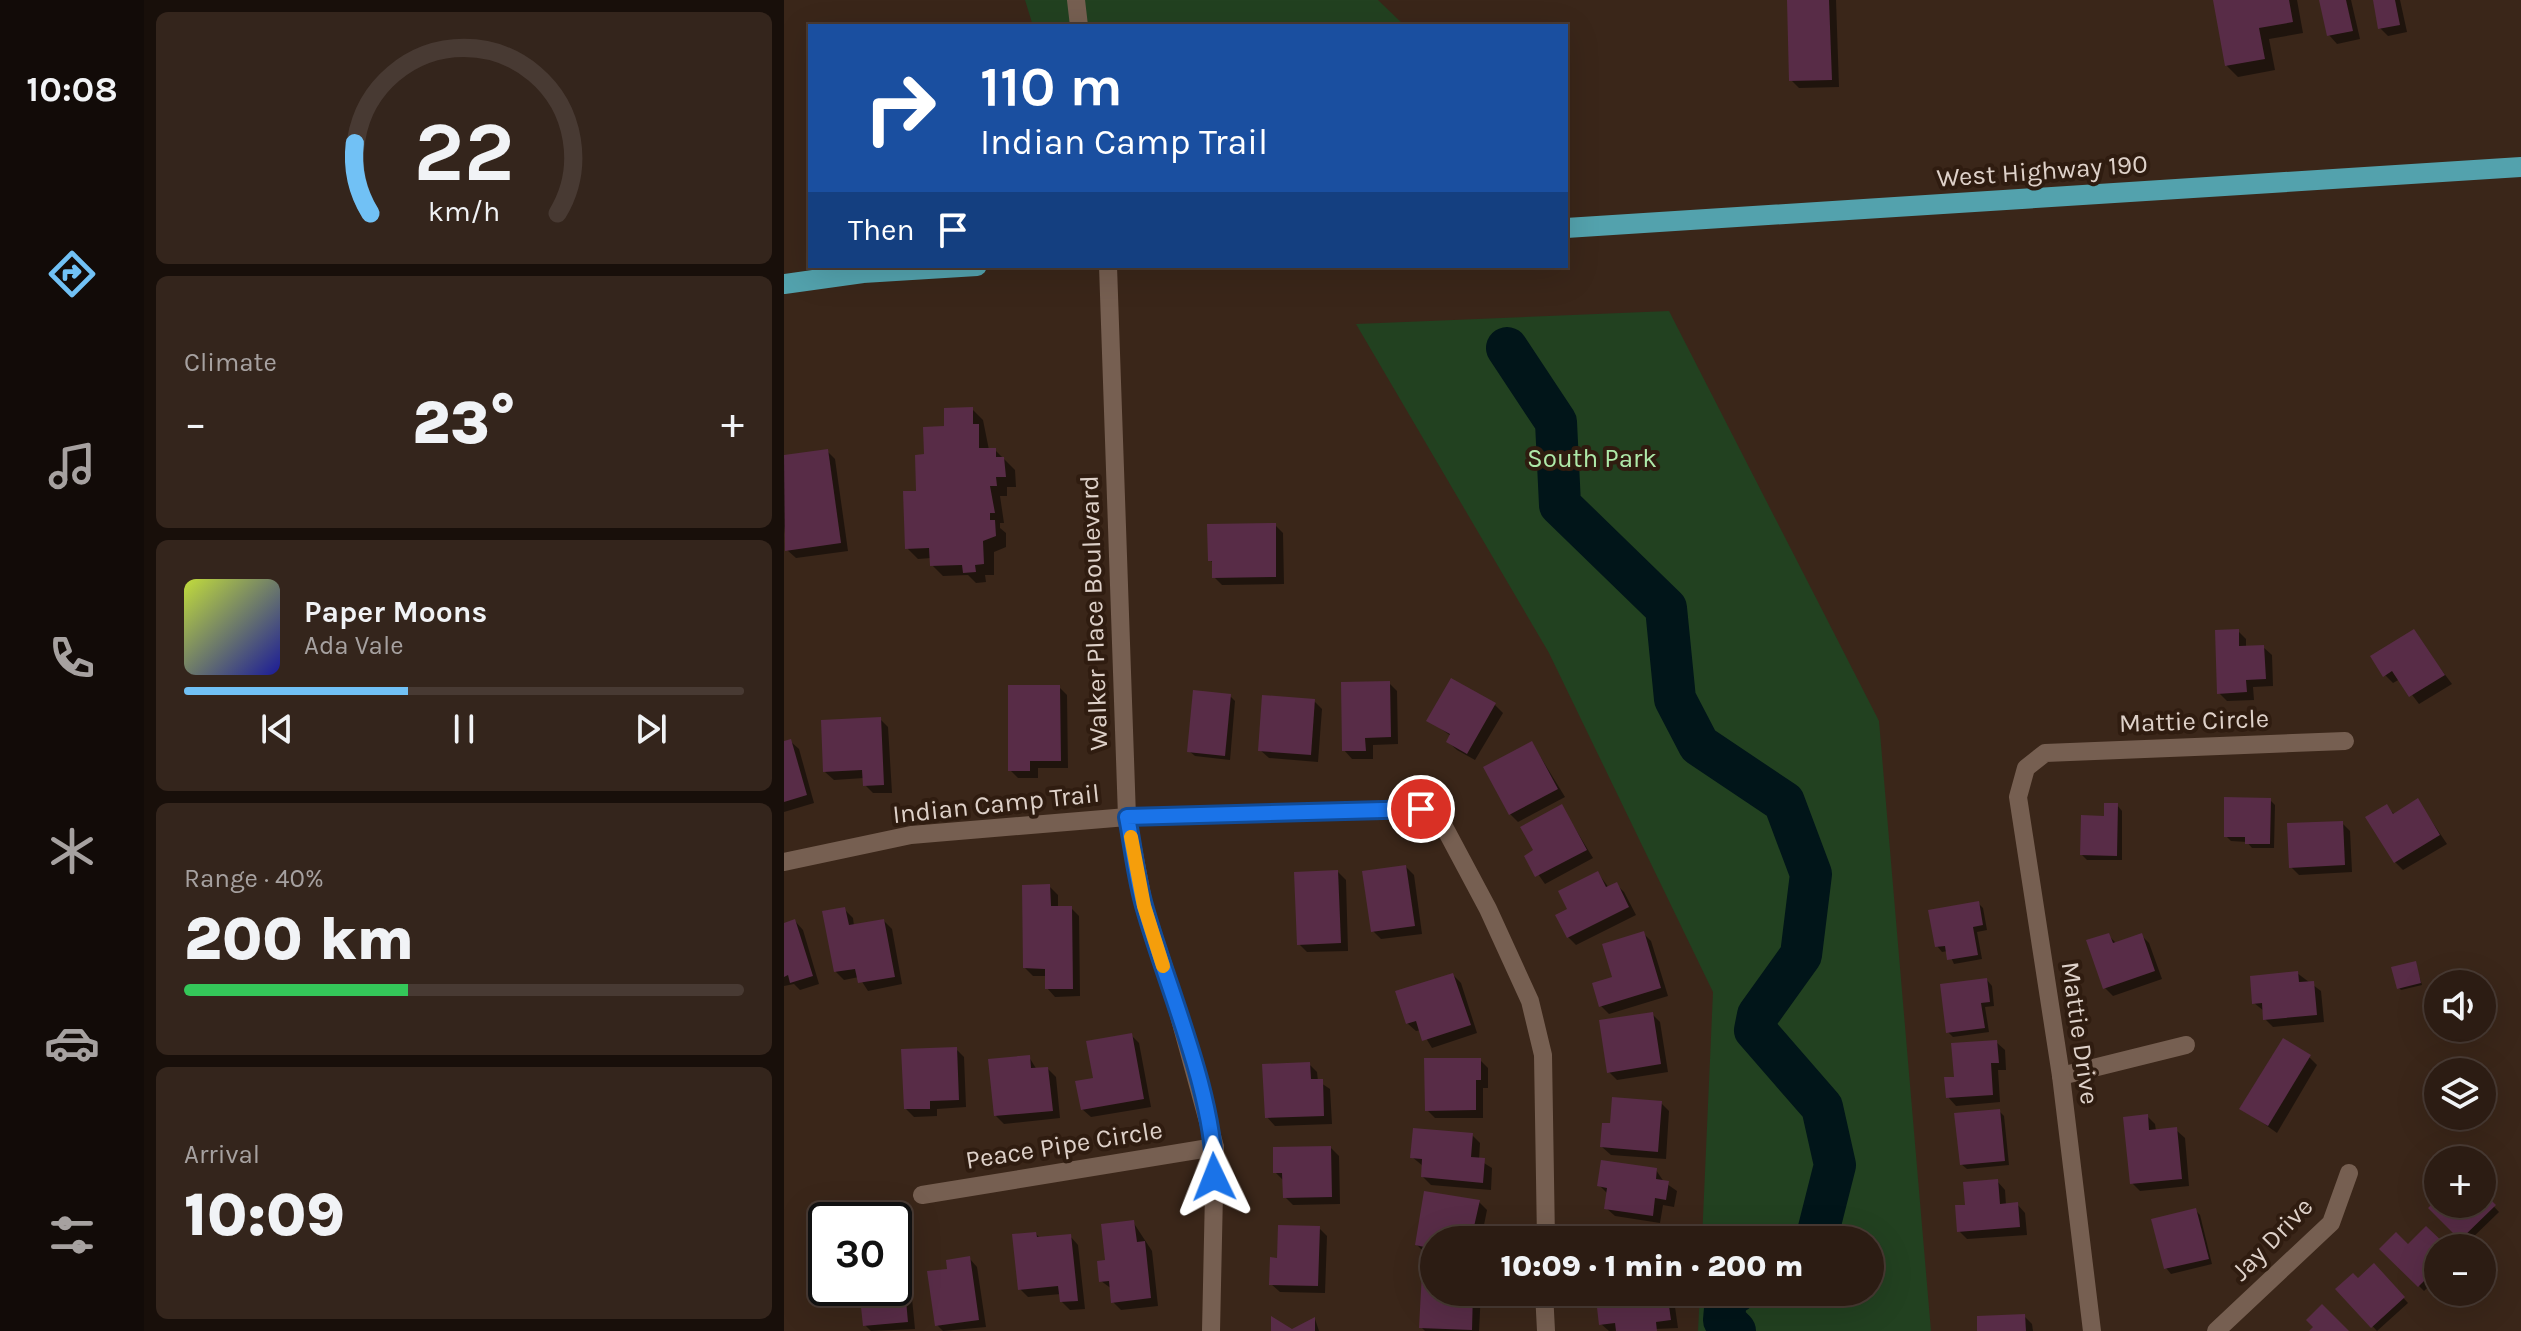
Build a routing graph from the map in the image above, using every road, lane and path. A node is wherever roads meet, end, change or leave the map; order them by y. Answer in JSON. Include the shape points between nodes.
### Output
{"nodes":[{"id":1,"x":1076,"y":0,"type":"edge"},
{"id":2,"x":1079,"y":24,"type":"edge"},
{"id":3,"x":2521,"y":167,"type":"edge"},
{"id":4,"x":1568,"y":228,"type":"edge"},
{"id":5,"x":944,"y":268,"type":"edge"},
{"id":6,"x":1108,"y":268,"type":"edge"},
{"id":7,"x":784,"y":284,"type":"edge"},
{"id":8,"x":2345,"y":741,"type":"dead end"},
{"id":9,"x":2045,"y":753,"type":"joint"},
{"id":10,"x":1127,"y":817,"type":"junction"},
{"id":11,"x":784,"y":862,"type":"edge"},
{"id":12,"x":2186,"y":1045,"type":"dead end"},
{"id":13,"x":2061,"y":1076,"type":"junction"},
{"id":14,"x":1215,"y":1147,"type":"junction"},
{"id":15,"x":2349,"y":1173,"type":"dead end"},
{"id":16,"x":922,"y":1195,"type":"dead end"},
{"id":17,"x":1546,"y":1226,"type":"edge"},
{"id":18,"x":1545,"y":1306,"type":"edge"},
{"id":19,"x":1211,"y":1331,"type":"edge"},
{"id":20,"x":1546,"y":1331,"type":"edge"},
{"id":21,"x":2092,"y":1331,"type":"edge"},
{"id":22,"x":2216,"y":1331,"type":"edge"}],
"edges":[{"from":1,"to":2,"type":"street"},
{"from":3,"to":4,"type":"main road","name":"West Highway 190"},
{"from":5,"to":7,"type":"main road"},
{"from":6,"to":10,"type":"street","name":"Walker Place Boulevard"},
{"from":8,"to":9,"type":"street","name":"Mattie Circle"},
{"from":9,"to":13,"type":"street","name":"Mattie Drive","via":[[2026,768],[2018,797]]},
{"from":10,"to":11,"type":"street","name":"Indian Camp Trail","via":[[911,835]]},
{"from":10,"to":14,"type":"street","name":"Walker Place Boulevard","via":[[1144,906]]},
{"from":10,"to":17,"type":"street","name":"Indian Camp Trail","via":[[1421,809],[1440,819],[1530,1001],[1543,1055]]},
{"from":12,"to":13,"type":"street"},
{"from":13,"to":21,"type":"street","name":"Mattie Drive"},
{"from":14,"to":16,"type":"street","name":"Peace Pipe Circle"},
{"from":14,"to":19,"type":"street","name":"Walker Place Boulevard"},
{"from":15,"to":22,"type":"street","name":"Jay Drive","via":[[2331,1223]]},
{"from":18,"to":20,"type":"street"}]}
